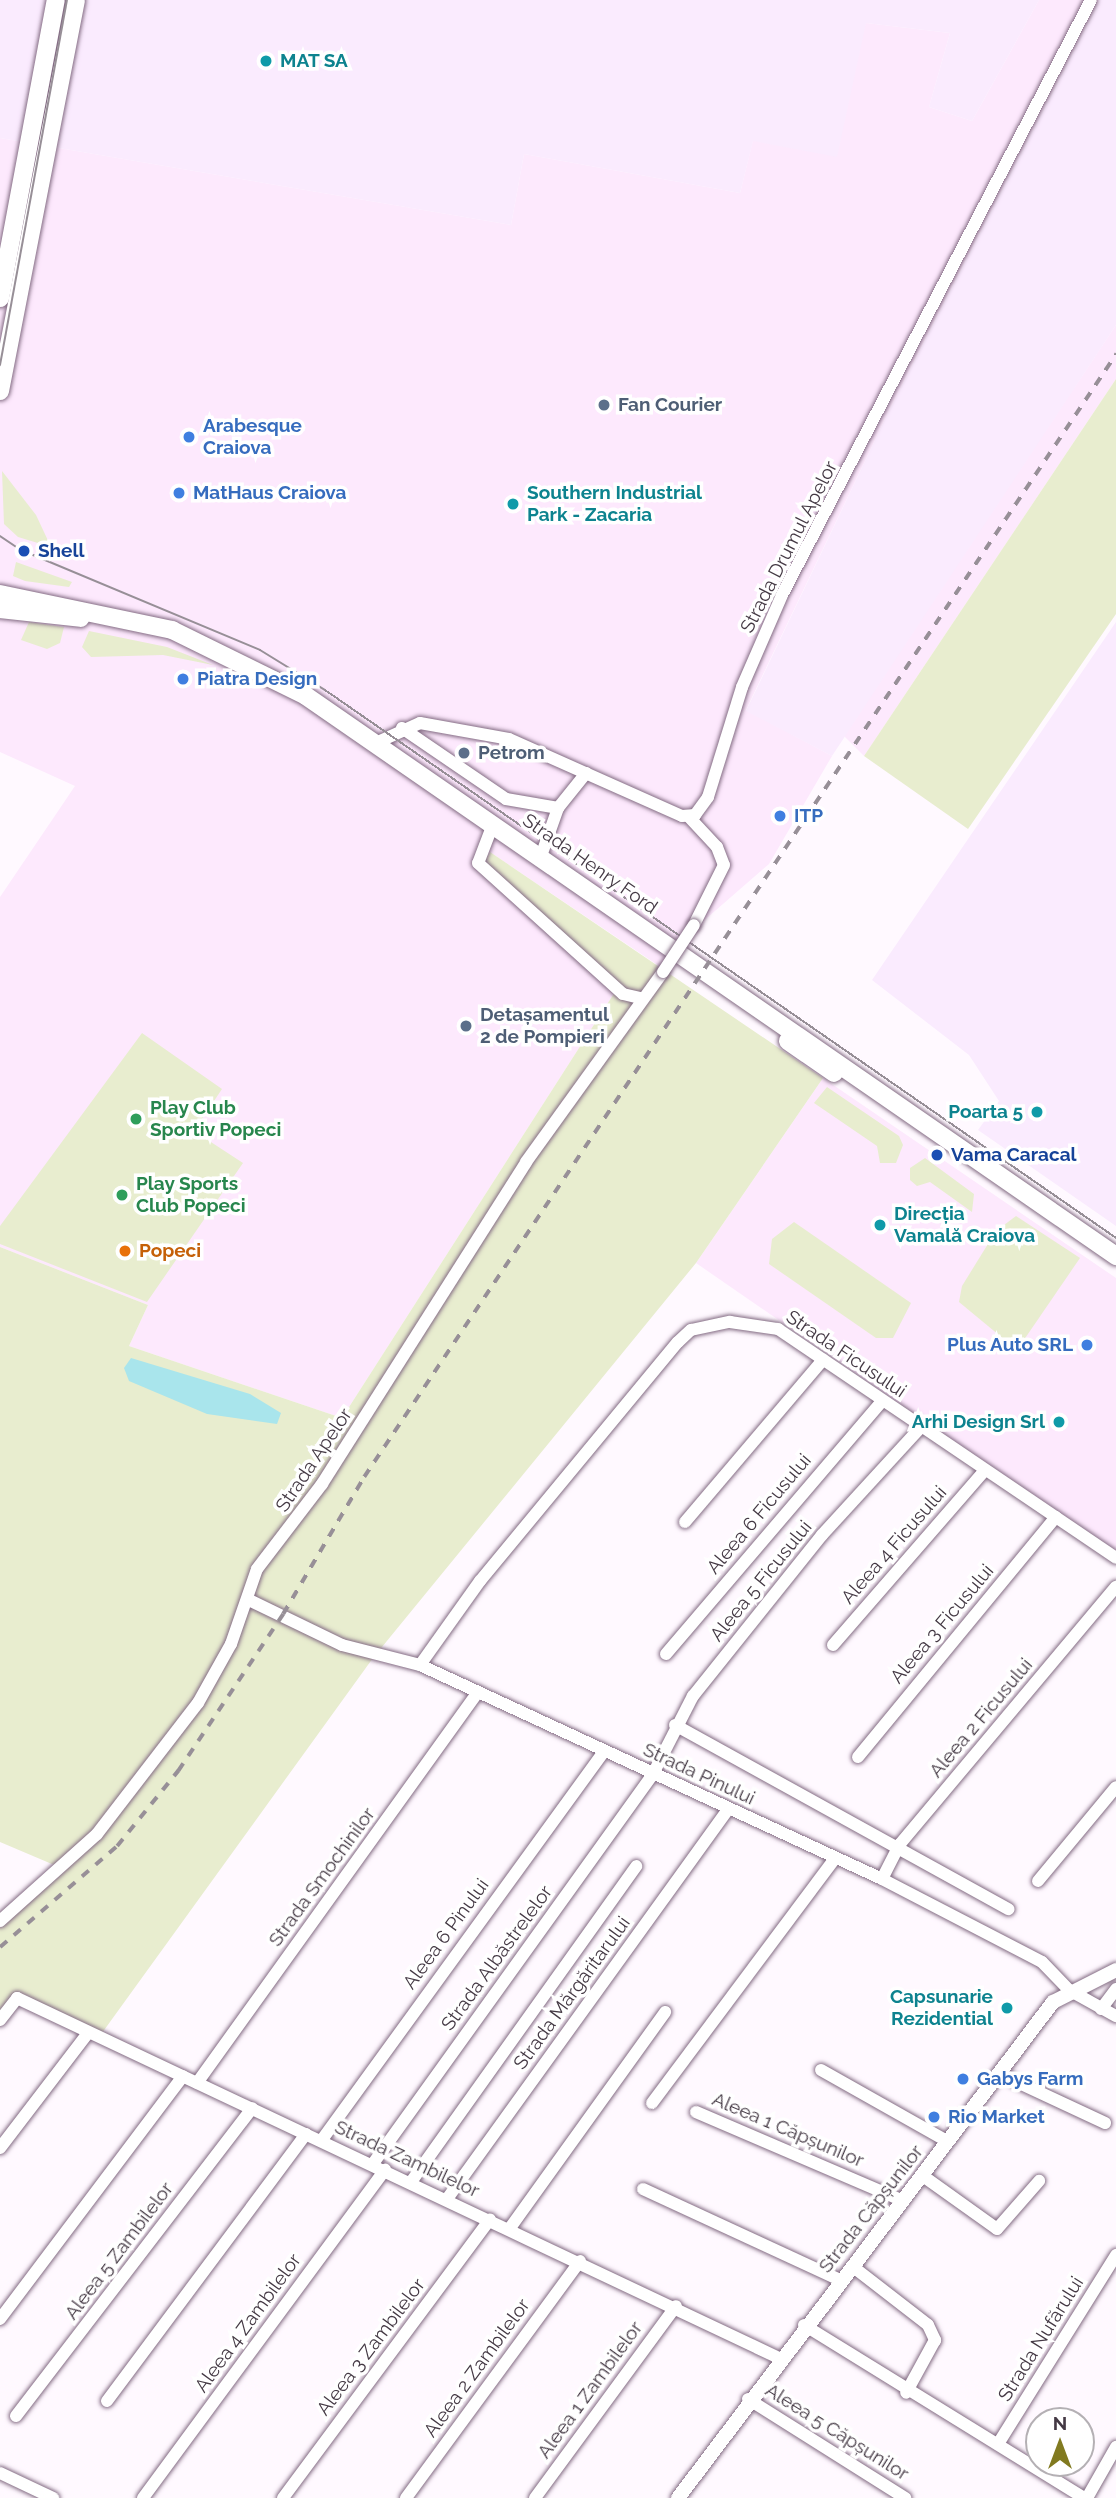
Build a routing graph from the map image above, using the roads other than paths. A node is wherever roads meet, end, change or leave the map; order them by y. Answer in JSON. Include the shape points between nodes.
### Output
{"nodes":[{"id":1,"x":56,"y":0,"type":"edge"},
{"id":2,"x":76,"y":0,"type":"edge"},
{"id":3,"x":1091,"y":0,"type":"edge"},
{"id":4,"x":0,"y":298,"type":"edge"},
{"id":5,"x":0,"y":391,"type":"edge"},
{"id":6,"x":0,"y":586,"type":"edge"},
{"id":7,"x":0,"y":594,"type":"edge"},
{"id":8,"x":25,"y":598,"type":"junction"},
{"id":9,"x":0,"y":609,"type":"edge"},
{"id":10,"x":402,"y":728,"type":"junction"},
{"id":11,"x":378,"y":742,"type":"junction"},
{"id":12,"x":586,"y":773,"type":"junction"},
{"id":13,"x":558,"y":808,"type":"junction"},
{"id":14,"x":689,"y":817,"type":"junction"},
{"id":15,"x":489,"y":832,"type":"junction"},
{"id":16,"x":541,"y":856,"type":"junction"},
{"id":17,"x":641,"y":998,"type":"junction"},
{"id":18,"x":1116,"y":1256,"type":"edge"},
{"id":19,"x":1116,"y":1268,"type":"edge"},
{"id":20,"x":823,"y":1360,"type":"junction"},
{"id":21,"x":882,"y":1401,"type":"junction"},
{"id":22,"x":920,"y":1428,"type":"junction"},
{"id":23,"x":984,"y":1471,"type":"junction"},
{"id":24,"x":1056,"y":1517,"type":"junction"},
{"id":25,"x":685,"y":1522,"type":"dead end"},
{"id":26,"x":1116,"y":1558,"type":"edge"},
{"id":27,"x":1116,"y":1587,"type":"edge"},
{"id":28,"x":249,"y":1600,"type":"junction"},
{"id":29,"x":832,"y":1645,"type":"dead end"},
{"id":30,"x":666,"y":1654,"type":"dead end"},
{"id":31,"x":420,"y":1665,"type":"junction"},
{"id":32,"x":477,"y":1694,"type":"junction"},
{"id":33,"x":675,"y":1725,"type":"junction"},
{"id":34,"x":604,"y":1751,"type":"junction"},
{"id":35,"x":858,"y":1757,"type":"dead end"},
{"id":36,"x":653,"y":1774,"type":"junction"},
{"id":37,"x":1116,"y":1787,"type":"edge"},
{"id":38,"x":728,"y":1810,"type":"junction"},
{"id":39,"x":900,"y":1844,"type":"junction"},
{"id":40,"x":835,"y":1858,"type":"junction"},
{"id":41,"x":636,"y":1867,"type":"dead end"},
{"id":42,"x":882,"y":1879,"type":"junction"},
{"id":43,"x":1038,"y":1881,"type":"dead end"},
{"id":44,"x":1009,"y":1909,"type":"dead end"},
{"id":45,"x":0,"y":1921,"type":"edge"},
{"id":46,"x":1116,"y":1970,"type":"edge"},
{"id":47,"x":1116,"y":1989,"type":"edge"},
{"id":48,"x":1069,"y":1990,"type":"junction"},
{"id":49,"x":1101,"y":2008,"type":"junction"},
{"id":50,"x":665,"y":2012,"type":"dead end"},
{"id":51,"x":1116,"y":2016,"type":"edge"},
{"id":52,"x":0,"y":2020,"type":"edge"},
{"id":53,"x":88,"y":2033,"type":"junction"},
{"id":54,"x":821,"y":2070,"type":"dead end"},
{"id":55,"x":1000,"y":2074,"type":"junction"},
{"id":56,"x":183,"y":2076,"type":"junction"},
{"id":57,"x":197,"y":2083,"type":"junction"},
{"id":58,"x":652,"y":2103,"type":"dead end"},
{"id":59,"x":252,"y":2108,"type":"junction"},
{"id":60,"x":696,"y":2112,"type":"dead end"},
{"id":61,"x":1105,"y":2123,"type":"dead end"},
{"id":62,"x":306,"y":2134,"type":"junction"},
{"id":63,"x":321,"y":2141,"type":"junction"},
{"id":64,"x":947,"y":2141,"type":"junction"},
{"id":65,"x":0,"y":2148,"type":"edge"},
{"id":66,"x":378,"y":2168,"type":"junction"},
{"id":67,"x":923,"y":2176,"type":"junction"},
{"id":68,"x":1040,"y":2181,"type":"dead end"},
{"id":69,"x":411,"y":2182,"type":"junction"},
{"id":70,"x":643,"y":2189,"type":"dead end"},
{"id":71,"x":447,"y":2199,"type":"junction"},
{"id":72,"x":904,"y":2201,"type":"junction"},
{"id":73,"x":490,"y":2219,"type":"junction"},
{"id":74,"x":510,"y":2228,"type":"junction"},
{"id":75,"x":1116,"y":2255,"type":"edge"},
{"id":76,"x":580,"y":2261,"type":"junction"},
{"id":77,"x":852,"y":2266,"type":"junction"},
{"id":78,"x":840,"y":2280,"type":"junction"},
{"id":79,"x":676,"y":2306,"type":"junction"},
{"id":80,"x":0,"y":2319,"type":"edge"},
{"id":81,"x":804,"y":2325,"type":"junction"},
{"id":82,"x":779,"y":2358,"type":"junction"},
{"id":83,"x":906,"y":2393,"type":"junction"},
{"id":84,"x":748,"y":2399,"type":"junction"},
{"id":85,"x":107,"y":2401,"type":"dead end"},
{"id":86,"x":16,"y":2416,"type":"dead end"},
{"id":87,"x":998,"y":2444,"type":"junction"},
{"id":88,"x":1116,"y":2447,"type":"edge"},
{"id":89,"x":0,"y":2473,"type":"edge"},
{"id":90,"x":27,"y":2493,"type":"edge"},
{"id":91,"x":52,"y":2498,"type":"edge"},
{"id":92,"x":143,"y":2498,"type":"edge"},
{"id":93,"x":283,"y":2498,"type":"edge"},
{"id":94,"x":406,"y":2498,"type":"edge"},
{"id":95,"x":535,"y":2498,"type":"edge"},
{"id":96,"x":678,"y":2498,"type":"edge"},
{"id":97,"x":905,"y":2498,"type":"edge"},
{"id":98,"x":1085,"y":2498,"type":"edge"}],
"edges":[{"from":1,"to":4,"type":"main road"},
{"from":2,"to":5,"type":"main road"},
{"from":3,"to":14,"type":"street","name":"Strada Drumul Apelor","via":[[782,595],[742,687],[708,797]]},
{"from":6,"to":8,"type":"main road"},
{"from":7,"to":8,"type":"main road","name":"Strada Henry Ford"},
{"from":8,"to":11,"type":"main road","name":"Strada Henry Ford","via":[[122,616],[213,646]]},
{"from":9,"to":15,"type":"main road","name":"Strada Henry Ford","via":[[105,623],[221,662],[371,750]]},
{"from":10,"to":11,"type":"street"},
{"from":10,"to":12,"type":"street","via":[[438,724],[509,739]]},
{"from":10,"to":13,"type":"street","via":[[506,799]]},
{"from":11,"to":16,"type":"main road","name":"Strada Henry Ford"},
{"from":12,"to":13,"type":"street"},
{"from":12,"to":14,"type":"street"},
{"from":13,"to":16,"type":"street"},
{"from":14,"to":17,"type":"street","name":"Strada Apelor","bridge":true,"via":[[717,847],[724,866],[694,925]]},
{"from":15,"to":17,"type":"street","via":[[478,863],[623,995]]},
{"from":15,"to":19,"type":"main road","name":"Strada Henry Ford"},
{"from":16,"to":18,"type":"main road","name":"Strada Henry Ford"},
{"from":17,"to":28,"type":"street","name":"Strada Apelor","via":[[503,1197],[322,1484],[257,1569]]},
{"from":20,"to":21,"type":"street","name":"Strada Ficusului"},
{"from":20,"to":25,"type":"street"},
{"from":20,"to":31,"type":"street","name":"Strada Ficusului","via":[[778,1329],[754,1323],[691,1330],[480,1581]]},
{"from":21,"to":22,"type":"street","name":"Strada Ficusului"},
{"from":21,"to":30,"type":"street","name":"Aleea 6 Ficusului"},
{"from":22,"to":23,"type":"street","name":"Strada Ficusului"},
{"from":22,"to":33,"type":"street","name":"Aleea 5 Ficusului","via":[[822,1535]]},
{"from":23,"to":24,"type":"street","name":"Strada Ficusului"},
{"from":23,"to":29,"type":"street","name":"Aleea 4 Ficusului"},
{"from":24,"to":26,"type":"street","name":"Strada Ficusului"},
{"from":24,"to":35,"type":"street","name":"Aleea 3 Ficusului"},
{"from":27,"to":39,"type":"street","name":"Aleea 2 Ficusului"},
{"from":28,"to":31,"type":"street","name":"Strada Pinului","via":[[342,1645]]},
{"from":28,"to":45,"type":"street","name":"Strada Apelor","via":[[198,1703],[142,1778],[63,1869]]},
{"from":31,"to":32,"type":"street","name":"Strada Pinului"},
{"from":32,"to":34,"type":"street","name":"Strada Pinului"},
{"from":32,"to":57,"type":"street","name":"Strada Smochinilor"},
{"from":33,"to":36,"type":"street","name":"Aleea 5 Ficusului"},
{"from":33,"to":39,"type":"street"},
{"from":34,"to":36,"type":"street","name":"Strada Pinului"},
{"from":34,"to":63,"type":"street","name":"Aleea 6 Pinului"},
{"from":36,"to":38,"type":"street","name":"Strada Pinului"},
{"from":36,"to":66,"type":"street","name":"Strada Albăstrelelor"},
{"from":37,"to":43,"type":"street"},
{"from":38,"to":40,"type":"street","name":"Strada Pinului"},
{"from":38,"to":71,"type":"street","name":"Strada Mărgăritarului"},
{"from":39,"to":42,"type":"street","name":"Aleea 2 Ficusului"},
{"from":39,"to":44,"type":"street"},
{"from":40,"to":42,"type":"street","name":"Strada Pinului"},
{"from":40,"to":58,"type":"street"},
{"from":41,"to":69,"type":"street"},
{"from":42,"to":48,"type":"street","name":"Strada Pinului","via":[[1042,1962]]},
{"from":46,"to":48,"type":"street","name":"Strada Căpșunilor"},
{"from":47,"to":49,"type":"street"},
{"from":48,"to":49,"type":"street","name":"Strada Pinului"},
{"from":48,"to":55,"type":"street","name":"Strada Căpșunilor"},
{"from":49,"to":51,"type":"street","name":"Strada Pinului"},
{"from":50,"to":74,"type":"street"},
{"from":52,"to":53,"type":"street","name":"Strada Zambilelor","via":[[17,1998]]},
{"from":53,"to":56,"type":"street","name":"Strada Zambilelor"},
{"from":53,"to":65,"type":"street"},
{"from":54,"to":64,"type":"street"},
{"from":55,"to":61,"type":"street"},
{"from":55,"to":64,"type":"street","name":"Strada Căpșunilor"},
{"from":56,"to":57,"type":"street","name":"Strada Zambilelor"},
{"from":56,"to":80,"type":"street"},
{"from":57,"to":59,"type":"street","name":"Strada Zambilelor"},
{"from":59,"to":62,"type":"street","name":"Strada Zambilelor"},
{"from":59,"to":86,"type":"street","name":"Aleea 5 Zambilelor"},
{"from":60,"to":72,"type":"street","name":"Aleea 1 Căpșunilor"},
{"from":62,"to":63,"type":"street","name":"Strada Zambilelor"},
{"from":62,"to":85,"type":"street"},
{"from":63,"to":66,"type":"street","name":"Strada Zambilelor"},
{"from":64,"to":67,"type":"street","name":"Strada Căpșunilor"},
{"from":66,"to":69,"type":"street","name":"Strada Zambilelor"},
{"from":66,"to":92,"type":"street","name":"Aleea 4 Zambilelor"},
{"from":67,"to":68,"type":"street","via":[[997,2229]]},
{"from":67,"to":72,"type":"street","name":"Strada Căpșunilor"},
{"from":69,"to":71,"type":"street","name":"Strada Zambilelor"},
{"from":70,"to":78,"type":"street"},
{"from":71,"to":73,"type":"street","name":"Strada Zambilelor"},
{"from":72,"to":77,"type":"street","name":"Strada Căpșunilor"},
{"from":73,"to":74,"type":"street","name":"Strada Zambilelor"},
{"from":73,"to":93,"type":"street","name":"Aleea 3 Zambilelor"},
{"from":74,"to":76,"type":"street","name":"Strada Zambilelor"},
{"from":75,"to":87,"type":"street","name":"Strada Nufărului"},
{"from":76,"to":79,"type":"street","name":"Strada Zambilelor"},
{"from":76,"to":94,"type":"street","name":"Aleea 2 Zambilelor"},
{"from":77,"to":78,"type":"street","name":"Strada Căpșunilor"},
{"from":77,"to":83,"type":"street","via":[[928,2325],[934,2340]]},
{"from":78,"to":81,"type":"street","name":"Strada Căpșunilor"},
{"from":79,"to":82,"type":"street","name":"Strada Zambilelor"},
{"from":79,"to":95,"type":"street","name":"Aleea 1 Zambilelor"},
{"from":81,"to":82,"type":"street","name":"Strada Căpșunilor"},
{"from":81,"to":83,"type":"street"},
{"from":82,"to":84,"type":"street","name":"Strada Căpșunilor"},
{"from":83,"to":87,"type":"street"},
{"from":84,"to":96,"type":"street","name":"Strada Căpșunilor"},
{"from":84,"to":97,"type":"street","name":"Aleea 5 Căpșunilor"},
{"from":87,"to":98,"type":"street"},
{"from":88,"to":98,"type":"street"},
{"from":89,"to":90,"type":"street"},
{"from":90,"to":91,"type":"street"}]}
